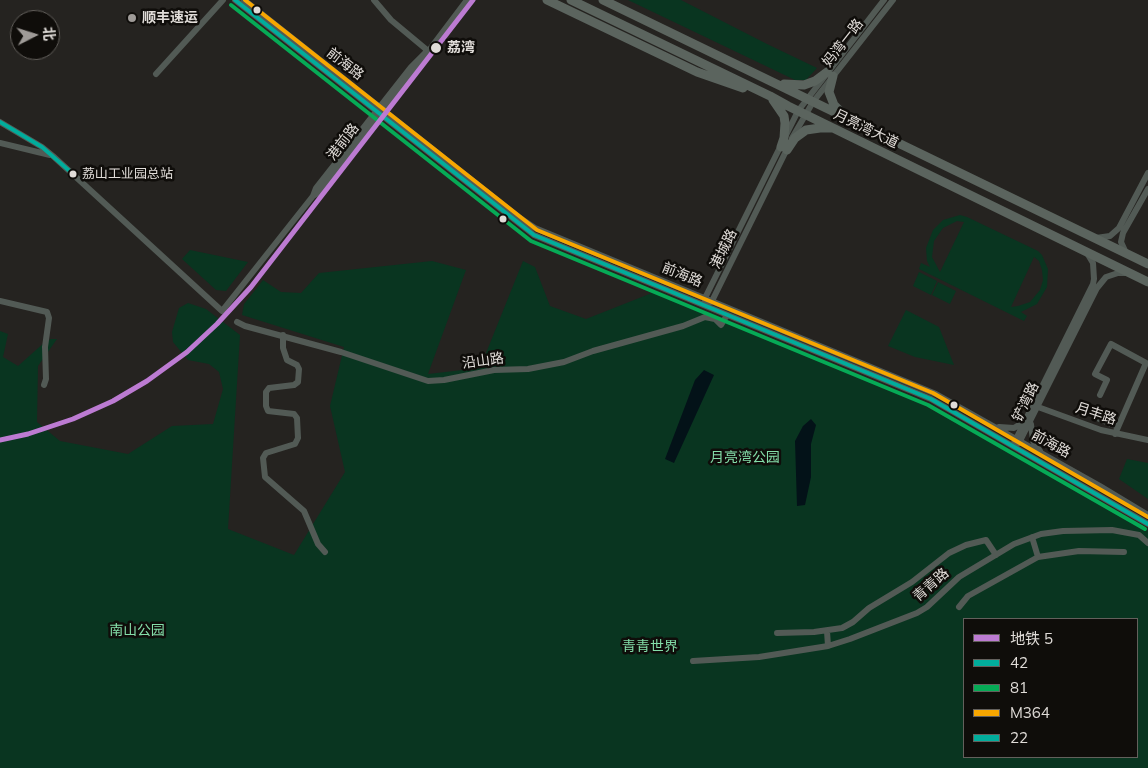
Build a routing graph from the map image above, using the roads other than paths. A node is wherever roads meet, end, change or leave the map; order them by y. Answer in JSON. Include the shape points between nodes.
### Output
{"nodes":[{"id":1,"x":223,"y":0,"type":"edge"},
{"id":2,"x":235,"y":0,"type":"edge"},
{"id":3,"x":244,"y":0,"type":"edge"},
{"id":4,"x":374,"y":0,"type":"edge"},
{"id":5,"x":467,"y":0,"type":"edge"},
{"id":6,"x":547,"y":0,"type":"edge"},
{"id":7,"x":571,"y":0,"type":"edge"},
{"id":8,"x":603,"y":0,"type":"edge"},
{"id":9,"x":884,"y":0,"type":"edge"},
{"id":10,"x":893,"y":0,"type":"edge"},
{"id":11,"x":427,"y":51,"type":"junction"},
{"id":12,"x":156,"y":74,"type":"dead end"},
{"id":13,"x":830,"y":74,"type":"junction"},
{"id":14,"x":770,"y":81,"type":"junction"},
{"id":15,"x":767,"y":94,"type":"junction"},
{"id":16,"x":810,"y":100,"type":"junction"},
{"id":17,"x":380,"y":111,"type":"junction"},
{"id":18,"x":802,"y":113,"type":"junction"},
{"id":19,"x":849,"y":119,"type":"junction"},
{"id":20,"x":0,"y":122,"type":"edge"},
{"id":21,"x":841,"y":132,"type":"junction"},
{"id":22,"x":0,"y":143,"type":"edge"},
{"id":23,"x":784,"y":149,"type":"junction"},
{"id":24,"x":54,"y":156,"type":"junction"},
{"id":25,"x":1148,"y":173,"type":"edge"},
{"id":26,"x":1148,"y":189,"type":"edge"},
{"id":27,"x":1096,"y":238,"type":"junction"},
{"id":28,"x":1084,"y":250,"type":"junction"},
{"id":29,"x":1126,"y":253,"type":"junction"},
{"id":30,"x":1148,"y":264,"type":"edge"},
{"id":31,"x":1132,"y":274,"type":"junction"},
{"id":32,"x":1148,"y":282,"type":"edge"},
{"id":33,"x":708,"y":300,"type":"junction"},
{"id":34,"x":0,"y":301,"type":"edge"},
{"id":35,"x":705,"y":306,"type":"junction"},
{"id":36,"x":727,"y":315,"type":"junction"},
{"id":37,"x":237,"y":322,"type":"dead end"},
{"id":38,"x":282,"y":335,"type":"junction"},
{"id":39,"x":44,"y":385,"type":"dead end"},
{"id":40,"x":1100,"y":395,"type":"dead end"},
{"id":41,"x":1038,"y":407,"type":"junction"},
{"id":42,"x":1095,"y":417,"type":"dead end"},
{"id":43,"x":1032,"y":418,"type":"junction"},
{"id":44,"x":1023,"y":422,"type":"junction"},
{"id":45,"x":994,"y":426,"type":"junction"},
{"id":46,"x":1116,"y":431,"type":"junction"},
{"id":47,"x":1018,"y":440,"type":"junction"},
{"id":48,"x":1148,"y":440,"type":"edge"},
{"id":49,"x":1014,"y":446,"type":"junction"},
{"id":50,"x":1043,"y":454,"type":"junction"},
{"id":51,"x":1148,"y":515,"type":"edge"},
{"id":52,"x":1148,"y":524,"type":"edge"},
{"id":53,"x":1032,"y":536,"type":"junction"},
{"id":54,"x":1148,"y":543,"type":"edge"},
{"id":55,"x":325,"y":552,"type":"dead end"},
{"id":56,"x":1124,"y":552,"type":"dead end"},
{"id":57,"x":996,"y":555,"type":"junction"},
{"id":58,"x":1038,"y":556,"type":"junction"},
{"id":59,"x":959,"y":607,"type":"dead end"},
{"id":60,"x":827,"y":631,"type":"junction"},
{"id":61,"x":776,"y":633,"type":"dead end"},
{"id":62,"x":828,"y":646,"type":"junction"},
{"id":63,"x":694,"y":661,"type":"dead end"}],
"edges":[{"from":1,"to":12,"type":"street"},
{"from":2,"to":17,"type":"street","name":"前海路"},
{"from":3,"to":17,"type":"street","name":"前海路"},
{"from":4,"to":11,"type":"street","via":[[391,20]]},
{"from":5,"to":11,"type":"street","name":"港前路"},
{"from":6,"to":15,"type":"main road","via":[[697,72]]},
{"from":7,"to":15,"type":"main road","name":"月亮湾大道"},
{"from":8,"to":14,"type":"main road","name":"月亮湾大道"},
{"from":9,"to":13,"type":"street","name":"妈湾一路"},
{"from":10,"to":13,"type":"street","name":"妈湾一路"},
{"from":11,"to":17,"type":"street","name":"港前路","via":[[411,67]]},
{"from":13,"to":14,"type":"main road","via":[[804,85]]},
{"from":13,"to":16,"type":"street","name":"妈湾一路"},
{"from":13,"to":19,"type":"main road","via":[[831,100]]},
{"from":14,"to":16,"type":"main road","name":"月亮湾大道"},
{"from":15,"to":18,"type":"main road","name":"月亮湾大道"},
{"from":15,"to":23,"type":"main road","via":[[781,110],[785,123]]},
{"from":16,"to":18,"type":"street","name":"港城路"},
{"from":16,"to":19,"type":"main road","name":"月亮湾大道"},
{"from":17,"to":24,"type":"street","name":"港前路","via":[[222,311]]},
{"from":17,"to":33,"type":"street","name":"前海路","via":[[535,228]]},
{"from":17,"to":35,"type":"street","name":"前海路","via":[[534,235]]},
{"from":18,"to":21,"type":"main road","name":"月亮湾大道"},
{"from":18,"to":23,"type":"street","name":"港城路"},
{"from":19,"to":27,"type":"main road","name":"月亮湾大道"},
{"from":20,"to":24,"type":"street"},
{"from":21,"to":23,"type":"main road","via":[[820,128],[806,130]]},
{"from":21,"to":28,"type":"main road","name":"月亮湾大道"},
{"from":22,"to":24,"type":"street"},
{"from":23,"to":33,"type":"street","name":"港城路"},
{"from":25,"to":27,"type":"street","via":[[1119,228],[1110,236]]},
{"from":26,"to":29,"type":"street","via":[[1123,233],[1121,242]]},
{"from":27,"to":29,"type":"main road","name":"月亮湾大道"},
{"from":28,"to":31,"type":"main road","name":"月亮湾大道"},
{"from":28,"to":44,"type":"street","name":"铲湾路","via":[[1093,263],[1093,284]]},
{"from":29,"to":30,"type":"main road","name":"月亮湾大道"},
{"from":31,"to":32,"type":"main road","name":"月亮湾大道"},
{"from":31,"to":41,"type":"street","name":"铲湾路","via":[[1112,274],[1097,288]]},
{"from":33,"to":35,"type":"street","name":"港城路"},
{"from":33,"to":45,"type":"street","name":"前海路","via":[[921,387]]},
{"from":34,"to":39,"type":"street","via":[[47,312]]},
{"from":35,"to":36,"type":"street","name":"前海路"},
{"from":36,"to":38,"type":"street","name":"沿山路","via":[[721,324],[705,317],[564,362],[428,381]]},
{"from":36,"to":49,"type":"street","name":"前海路","via":[[931,399]]},
{"from":37,"to":38,"type":"street","name":"沿山路"},
{"from":38,"to":55,"type":"street","via":[[287,360],[299,369],[298,382],[269,388],[266,406],[268,411],[294,414],[298,438],[295,444],[266,453],[263,458],[264,477],[304,511],[318,544]]},
{"from":40,"to":46,"type":"street","via":[[1107,380],[1095,374],[1111,344],[1146,363]]},
{"from":41,"to":43,"type":"street","name":"铲湾路"},
{"from":41,"to":46,"type":"street","name":"月丰路"},
{"from":42,"to":46,"type":"street"},
{"from":43,"to":47,"type":"street","name":"铲湾路"},
{"from":43,"to":50,"type":"street","via":[[1033,441]]},
{"from":44,"to":45,"type":"street","via":[[1014,428]]},
{"from":44,"to":47,"type":"street","name":"铲湾路"},
{"from":45,"to":47,"type":"street","name":"前海路"},
{"from":46,"to":48,"type":"street","name":"月丰路"},
{"from":47,"to":49,"type":"street","name":"铲湾路"},
{"from":47,"to":50,"type":"street","name":"前海路"},
{"from":49,"to":52,"type":"street","name":"前海路"},
{"from":50,"to":51,"type":"street","name":"前海路"},
{"from":53,"to":54,"type":"street","name":"青青路","via":[[1063,530],[1112,530],[1140,535]]},
{"from":53,"to":57,"type":"street","name":"青青路"},
{"from":53,"to":58,"type":"street"},
{"from":56,"to":58,"type":"street","via":[[1079,551]]},
{"from":57,"to":60,"type":"street","via":[[986,540],[957,548],[853,622]]},
{"from":57,"to":62,"type":"street","name":"青青路","via":[[959,577],[917,613]]},
{"from":58,"to":59,"type":"street","via":[[968,596]]},
{"from":60,"to":61,"type":"street"},
{"from":60,"to":62,"type":"street"},
{"from":62,"to":63,"type":"street","name":"青青路","via":[[759,657]]}]}
